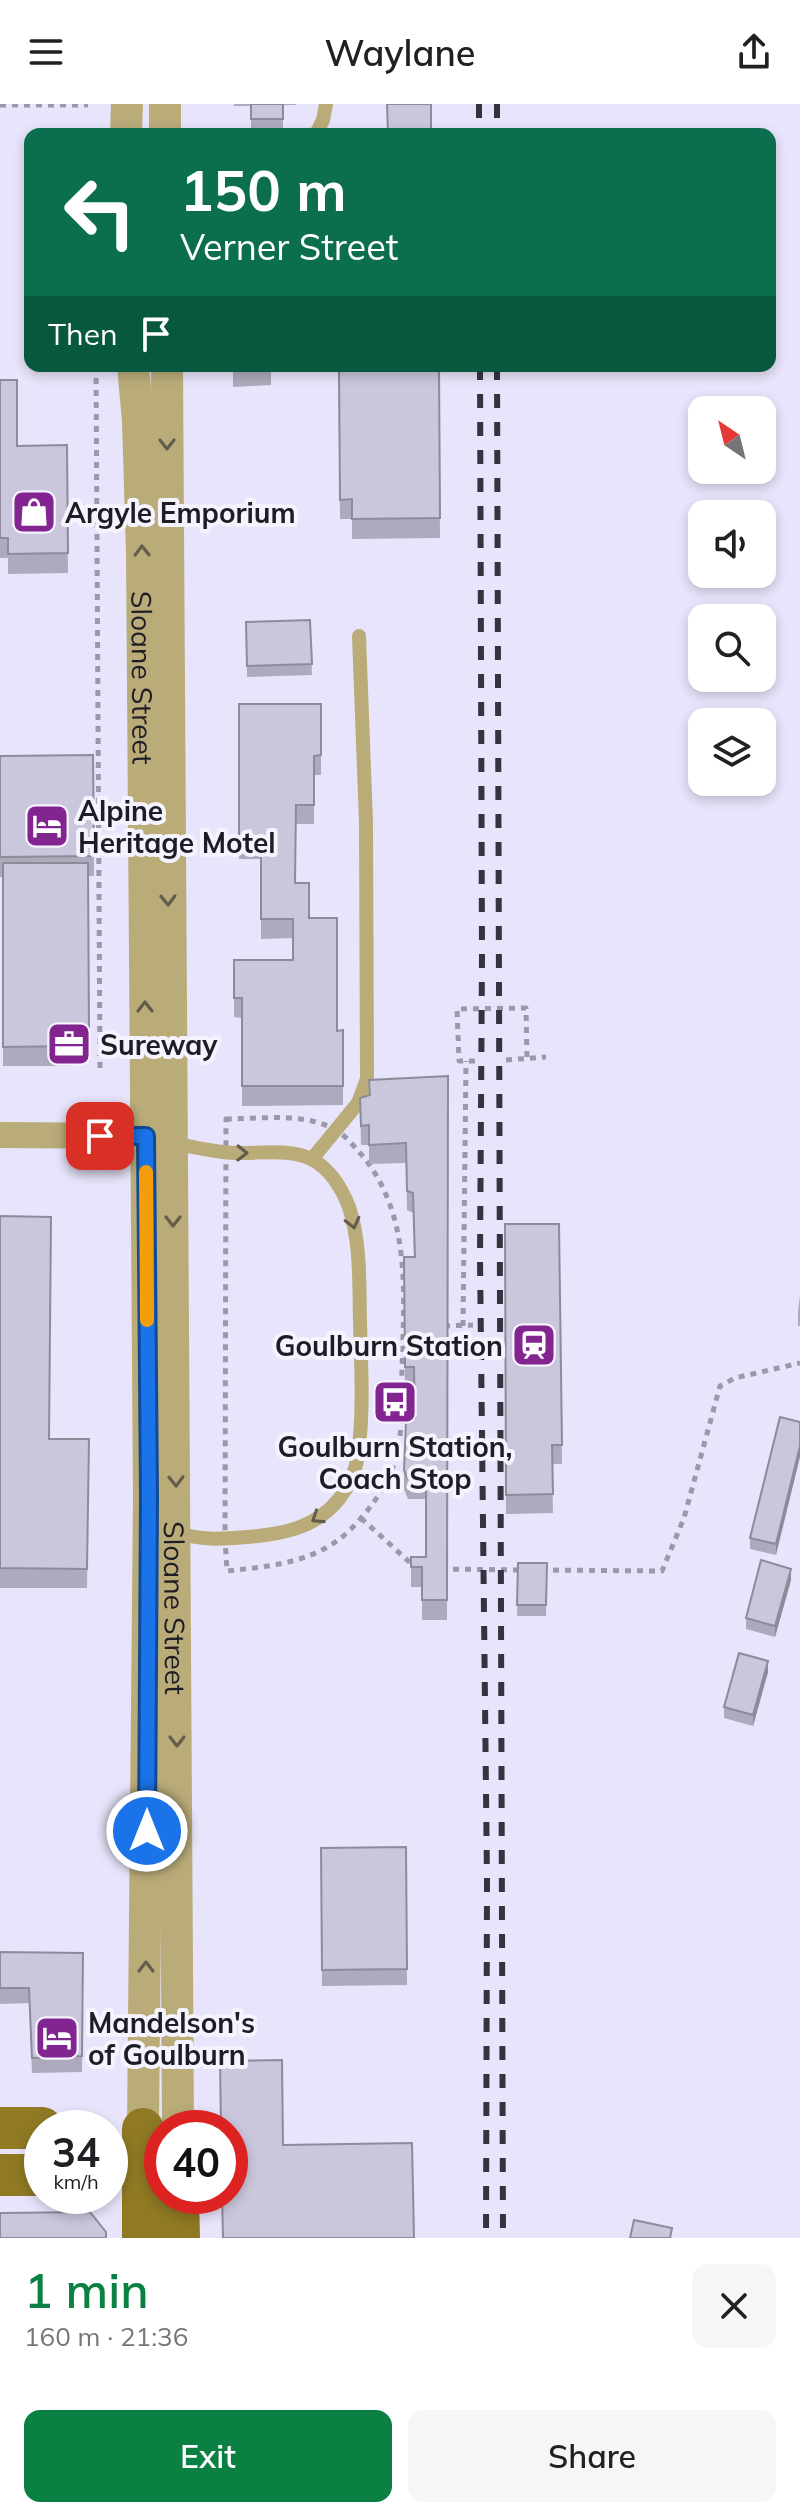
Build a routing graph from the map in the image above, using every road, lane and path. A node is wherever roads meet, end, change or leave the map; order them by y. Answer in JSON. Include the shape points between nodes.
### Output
{"nodes":[{"id":1,"x":165,"y":104,"type":"edge"},
{"id":2,"x":326,"y":104,"type":"edge"},
{"id":3,"x":0,"y":105,"type":"edge"},
{"id":4,"x":88,"y":105,"type":"edge"},
{"id":5,"x":165,"y":128,"type":"edge"},
{"id":6,"x":319,"y":128,"type":"edge"},
{"id":7,"x":96,"y":372,"type":"edge"},
{"id":8,"x":134,"y":372,"type":"edge"},
{"id":9,"x":167,"y":372,"type":"edge"},
{"id":10,"x":359,"y":636,"type":"dead end"},
{"id":11,"x":546,"y":1057,"type":"dead end"},
{"id":12,"x":527,"y":1058,"type":"junction"},
{"id":13,"x":506,"y":1060,"type":"dead end"},
{"id":14,"x":466,"y":1061,"type":"junction"},
{"id":15,"x":475,"y":1061,"type":"dead end"},
{"id":16,"x":100,"y":1070,"type":"dead end"},
{"id":17,"x":226,"y":1119,"type":"dead end"},
{"id":18,"x":0,"y":1135,"type":"edge"},
{"id":19,"x":159,"y":1139,"type":"junction"},
{"id":20,"x":225,"y":1152,"type":"junction"},
{"id":21,"x":312,"y":1159,"type":"junction"},
{"id":22,"x":473,"y":1325,"type":"dead end"},
{"id":23,"x":433,"y":1326,"type":"edge"},
{"id":24,"x":463,"y":1326,"type":"junction"},
{"id":25,"x":403,"y":1327,"type":"edge"},
{"id":26,"x":419,"y":1327,"type":"edge"},
{"id":27,"x":800,"y":1363,"type":"edge"},
{"id":28,"x":149,"y":1497,"type":"junction"},
{"id":29,"x":361,"y":1518,"type":"dead end"},
{"id":30,"x":192,"y":1536,"type":"junction"},
{"id":31,"x":225,"y":1539,"type":"junction"},
{"id":32,"x":227,"y":1571,"type":"dead end"},
{"id":33,"x":148,"y":2110,"type":"edge"},
{"id":34,"x":149,"y":2110,"type":"edge"},
{"id":35,"x":0,"y":2128,"type":"edge"},
{"id":36,"x":24,"y":2128,"type":"edge"},
{"id":37,"x":144,"y":2148,"type":"edge"},
{"id":38,"x":0,"y":2175,"type":"edge"},
{"id":39,"x":24,"y":2175,"type":"edge"},
{"id":40,"x":138,"y":2176,"type":"edge"},
{"id":41,"x":178,"y":2214,"type":"edge"},
{"id":42,"x":143,"y":2238,"type":"edge"},
{"id":43,"x":179,"y":2238,"type":"edge"}],
"edges":[{"from":1,"to":5,"type":"street"},
{"from":2,"to":6,"type":"lane"},
{"from":3,"to":4,"type":"path"},
{"from":7,"to":16,"type":"path","name":"Sloane Street"},
{"from":19,"to":8,"type":"street","name":"Sloane Street","one_way":true},
{"from":9,"to":19,"type":"street","name":"Sloane Street","one_way":true,"via":[[168,873]]},
{"from":10,"to":21,"type":"lane","via":[[367,1079],[358,1103]]},
{"from":11,"to":12,"type":"path"},
{"from":12,"to":13,"type":"path"},
{"from":12,"to":14,"type":"path","via":[[526,1008],[457,1009],[459,1061]]},
{"from":14,"to":15,"type":"path"},
{"from":14,"to":24,"type":"path"},
{"from":17,"to":20,"type":"path"},
{"from":18,"to":19,"type":"street"},
{"from":19,"to":20,"type":"lane"},
{"from":19,"to":28,"type":"street","name":"Sloane Street"},
{"from":19,"to":30,"type":"street","name":"Sloane Street","one_way":true},
{"from":20,"to":21,"type":"lane","one_way":true},
{"from":20,"to":31,"type":"path"},
{"from":21,"to":31,"type":"lane","one_way":true,"via":[[341,1189],[358,1249],[358,1457],[341,1497],[316,1520],[295,1531]]},
{"from":22,"to":24,"type":"path"},
{"from":23,"to":24,"type":"path"},
{"from":25,"to":26,"type":"path"},
{"from":27,"to":29,"type":"path","via":[[720,1386],[684,1518],[662,1571],[417,1569]]},
{"from":28,"to":30,"type":"lane","via":[[161,1518]]},
{"from":33,"to":28,"type":"street","name":"Sloane Street","one_way":true},
{"from":30,"to":31,"type":"lane"},
{"from":30,"to":34,"type":"street","name":"Sloane Street","one_way":true,"via":[[177,1579]]},
{"from":31,"to":32,"type":"path"},
{"from":35,"to":36,"type":"main road"},
{"from":37,"to":40,"type":"main road","name":"Sloane Street"},
{"from":38,"to":39,"type":"main road"},
{"from":40,"to":42,"type":"main road","name":"Sloane Street"},
{"from":41,"to":43,"type":"main road"}]}
